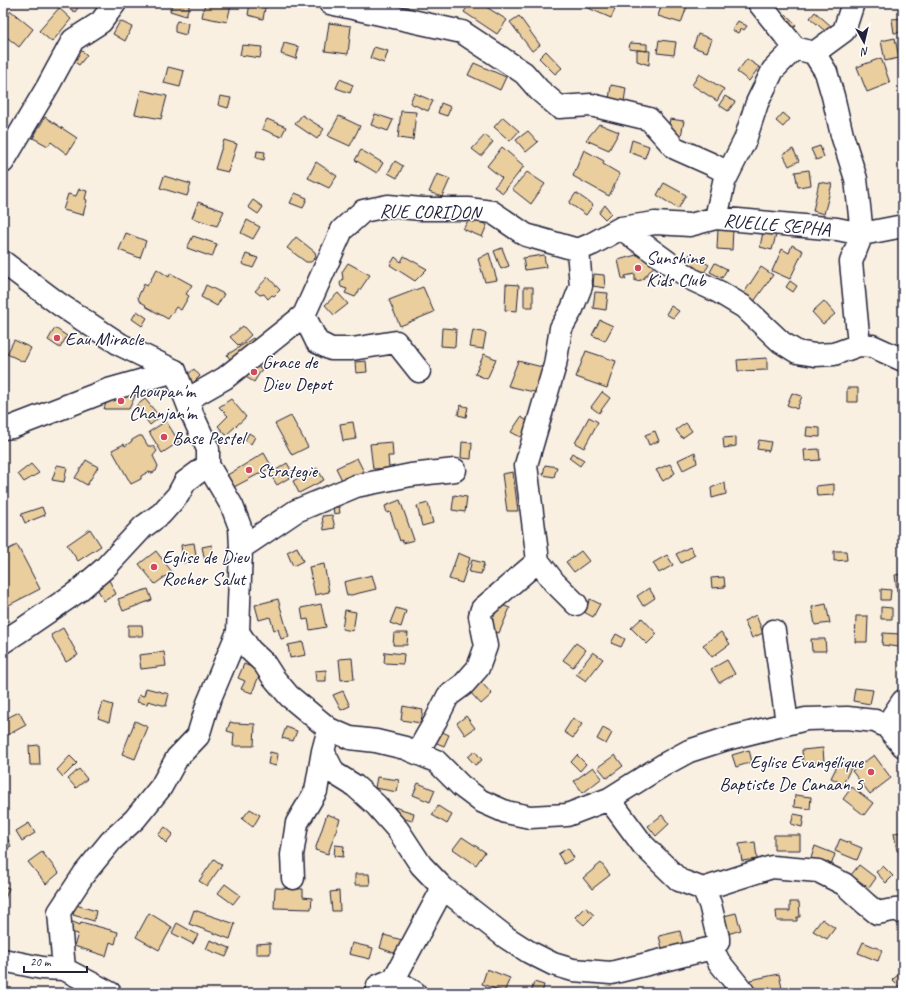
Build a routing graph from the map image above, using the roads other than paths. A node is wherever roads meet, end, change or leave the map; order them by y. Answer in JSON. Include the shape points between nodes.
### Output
{"nodes":[{"id":1,"x":115,"y":3,"type":"edge"},
{"id":2,"x":330,"y":3,"type":"edge"},
{"id":3,"x":759,"y":3,"type":"edge"},
{"id":4,"x":854,"y":3,"type":"edge"},
{"id":5,"x":804,"y":51,"type":"junction"},
{"id":6,"x":3,"y":162,"type":"edge"},
{"id":7,"x":728,"y":173,"type":"junction"},
{"id":8,"x":716,"y":218,"type":"junction"},
{"id":9,"x":903,"y":227,"type":"edge"},
{"id":10,"x":621,"y":228,"type":"junction"},
{"id":11,"x":862,"y":234,"type":"junction"},
{"id":12,"x":578,"y":250,"type":"junction"},
{"id":13,"x":3,"y":262,"type":"edge"},
{"id":14,"x":304,"y":315,"type":"junction"},
{"id":15,"x":859,"y":345,"type":"junction"},
{"id":16,"x":903,"y":360,"type":"edge"},
{"id":17,"x":175,"y":371,"type":"junction"},
{"id":18,"x":419,"y":371,"type":"dead end"},
{"id":19,"x":191,"y":412,"type":"junction"},
{"id":20,"x":3,"y":428,"type":"edge"},
{"id":21,"x":208,"y":465,"type":"junction"},
{"id":22,"x":455,"y":470,"type":"dead end"},
{"id":23,"x":241,"y":548,"type":"junction"},
{"id":24,"x":538,"y":561,"type":"junction"},
{"id":25,"x":576,"y":604,"type":"dead end"},
{"id":26,"x":774,"y":631,"type":"dead end"},
{"id":27,"x":238,"y":632,"type":"junction"},
{"id":28,"x":3,"y":642,"type":"edge"},
{"id":29,"x":903,"y":701,"type":"edge"},
{"id":30,"x":787,"y":723,"type":"junction"},
{"id":31,"x":886,"y":726,"type":"junction"},
{"id":32,"x":329,"y":729,"type":"junction"},
{"id":33,"x":903,"y":746,"type":"edge"},
{"id":34,"x":323,"y":751,"type":"junction"},
{"id":35,"x":417,"y":753,"type":"junction"},
{"id":36,"x":609,"y":799,"type":"junction"},
{"id":37,"x":293,"y":878,"type":"dead end"},
{"id":38,"x":443,"y":888,"type":"junction"},
{"id":39,"x":703,"y":889,"type":"junction"},
{"id":40,"x":903,"y":913,"type":"edge"},
{"id":41,"x":712,"y":948,"type":"junction"},
{"id":42,"x":3,"y":960,"type":"edge"},
{"id":43,"x":64,"y":969,"type":"junction"},
{"id":44,"x":394,"y":979,"type":"junction"},
{"id":45,"x":110,"y":993,"type":"edge"},
{"id":46,"x":377,"y":993,"type":"edge"},
{"id":47,"x":415,"y":993,"type":"edge"},
{"id":48,"x":744,"y":993,"type":"edge"}],
"edges":[{"from":1,"to":6,"type":"street","via":[[101,22],[73,40]]},
{"from":2,"to":7,"type":"street","via":[[462,32],[524,73],[559,107],[591,106],[649,119],[675,148]]},
{"from":3,"to":5,"type":"street"},
{"from":4,"to":5,"type":"street","via":[[844,31]]},
{"from":5,"to":7,"type":"street","via":[[773,70],[757,103],[745,140]]},
{"from":5,"to":11,"type":"street","via":[[826,72],[856,178]]},
{"from":7,"to":8,"type":"street"},
{"from":8,"to":10,"type":"street","name":"RUELLE SEPHA","via":[[690,225],[655,223]]},
{"from":8,"to":11,"type":"street","name":"RUELLE SEPHA","via":[[837,229]]},
{"from":9,"to":11,"type":"street"},
{"from":10,"to":12,"type":"street","name":"RUELLE SEPHA"},
{"from":10,"to":15,"type":"street","via":[[691,279],[744,307],[781,342],[797,352],[815,355],[834,354]]},
{"from":11,"to":15,"type":"street","via":[[851,262]]},
{"from":12,"to":14,"type":"street","name":"RUE CORIDON","via":[[526,236],[492,212],[388,206],[363,211],[342,230]]},
{"from":12,"to":24,"type":"street","via":[[581,286],[561,328],[555,365],[526,465]]},
{"from":13,"to":17,"type":"street","via":[[59,304],[121,345]]},
{"from":14,"to":18,"type":"street","via":[[317,342],[332,349],[352,349],[396,342]]},
{"from":14,"to":19,"type":"street","name":"RUE CORIDON","via":[[225,378],[190,398]]},
{"from":15,"to":16,"type":"street","via":[[872,346]]},
{"from":17,"to":19,"type":"street"},
{"from":17,"to":20,"type":"street","via":[[108,390],[12,427]]},
{"from":19,"to":21,"type":"street","via":[[208,449]]},
{"from":21,"to":23,"type":"street","via":[[232,506],[240,527]]},
{"from":21,"to":28,"type":"street","via":[[184,482],[178,495],[161,514],[142,527],[105,568],[77,592]]},
{"from":22,"to":23,"type":"street","via":[[411,475],[356,486],[296,510]]},
{"from":23,"to":27,"type":"street"},
{"from":24,"to":25,"type":"street"},
{"from":24,"to":35,"type":"street","via":[[482,609],[480,616],[486,646],[478,668],[463,685],[448,696]]},
{"from":26,"to":30,"type":"street"},
{"from":27,"to":32,"type":"street","via":[[289,696]]},
{"from":27,"to":43,"type":"street","via":[[208,703],[198,736],[177,758],[161,787],[140,813],[111,841],[84,874],[59,912]]},
{"from":29,"to":31,"type":"street"},
{"from":30,"to":31,"type":"street","via":[[806,719],[848,718],[875,721]]},
{"from":30,"to":36,"type":"street","via":[[689,751]]},
{"from":31,"to":33,"type":"street"},
{"from":32,"to":34,"type":"street"},
{"from":32,"to":35,"type":"street","via":[[350,738],[376,741]]},
{"from":34,"to":37,"type":"street","via":[[316,791],[297,823],[292,855]]},
{"from":34,"to":38,"type":"street","via":[[334,772],[376,805]]},
{"from":35,"to":36,"type":"street","via":[[436,761],[481,801],[506,812],[530,817],[567,815]]},
{"from":36,"to":39,"type":"street","via":[[643,846],[679,880]]},
{"from":38,"to":41,"type":"street","via":[[506,938],[553,964],[573,970],[611,973]]},
{"from":38,"to":44,"type":"street"},
{"from":39,"to":40,"type":"street","via":[[772,867],[818,871],[844,884],[877,913],[896,909]]},
{"from":39,"to":41,"type":"street","via":[[710,904],[718,938],[718,942]]},
{"from":41,"to":48,"type":"street","via":[[719,962]]},
{"from":42,"to":43,"type":"street","via":[[42,968]]},
{"from":43,"to":45,"type":"street"},
{"from":44,"to":46,"type":"street","via":[[378,986]]},
{"from":44,"to":47,"type":"street"}]}
